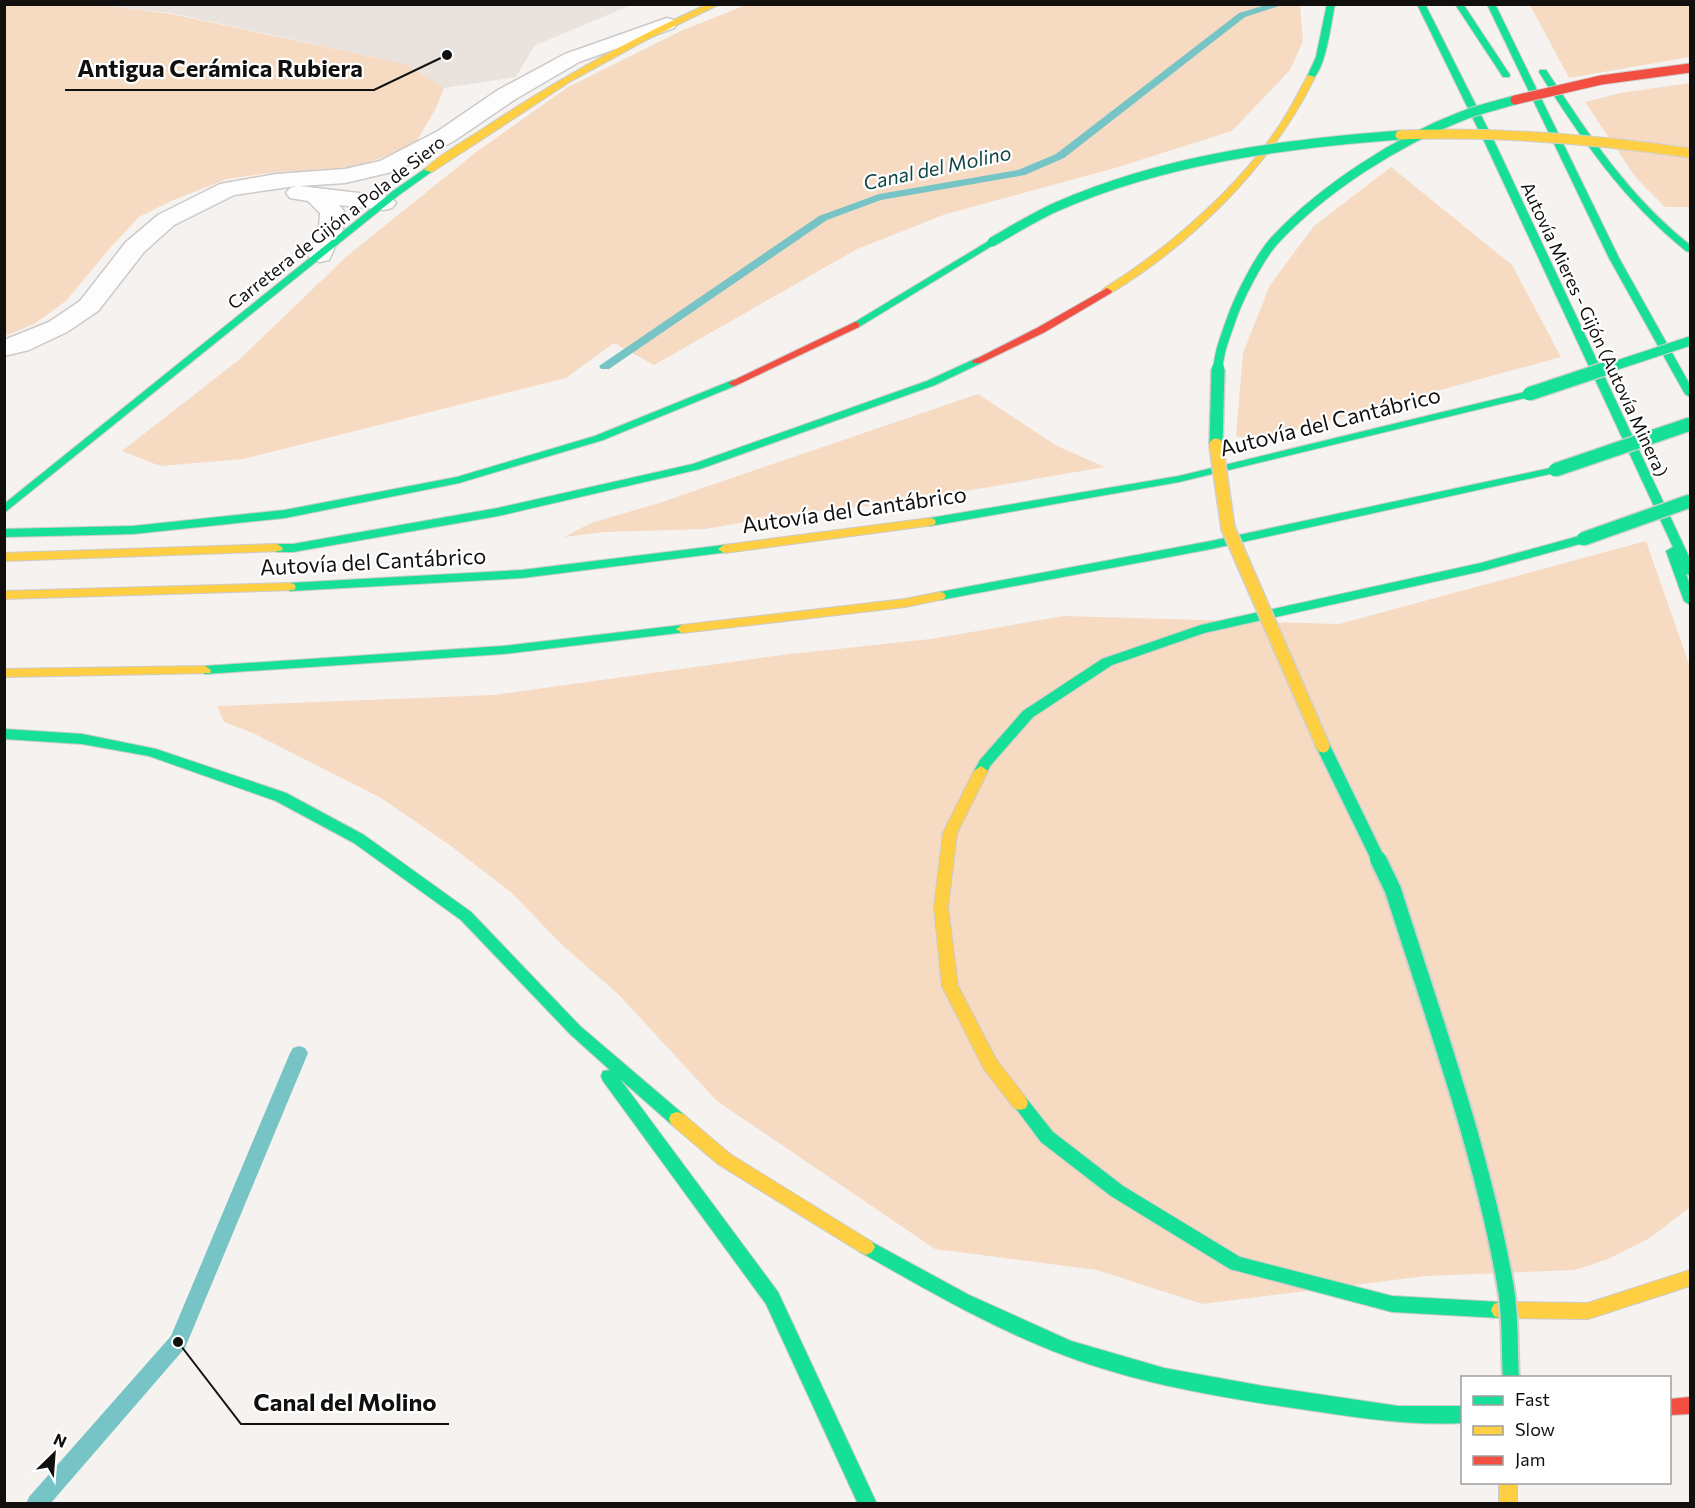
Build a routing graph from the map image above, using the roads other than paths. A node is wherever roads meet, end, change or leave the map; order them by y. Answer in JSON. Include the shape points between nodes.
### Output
{"nodes":[{"id":1,"x":716,"y":4,"type":"edge"},
{"id":2,"x":1331,"y":4,"type":"edge"},
{"id":3,"x":1421,"y":4,"type":"edge"},
{"id":4,"x":1459,"y":4,"type":"edge"},
{"id":5,"x":1491,"y":4,"type":"edge"},
{"id":6,"x":1498,"y":4,"type":"edge"},
{"id":7,"x":667,"y":24,"type":"junction"},
{"id":8,"x":1452,"y":37,"type":"dead end"},
{"id":9,"x":1690,"y":68,"type":"edge"},
{"id":10,"x":1471,"y":101,"type":"junction"},
{"id":11,"x":1690,"y":153,"type":"edge"},
{"id":12,"x":318,"y":188,"type":"junction"},
{"id":13,"x":1582,"y":192,"type":"junction"},
{"id":14,"x":384,"y":203,"type":"junction"},
{"id":15,"x":1687,"y":246,"type":"edge"},
{"id":16,"x":320,"y":255,"type":"junction"},
{"id":17,"x":1690,"y":341,"type":"edge"},
{"id":18,"x":4,"y":348,"type":"edge"},
{"id":19,"x":1690,"y":394,"type":"edge"},
{"id":20,"x":1690,"y":424,"type":"edge"},
{"id":21,"x":1650,"y":491,"type":"junction"},
{"id":22,"x":1690,"y":501,"type":"edge"},
{"id":23,"x":4,"y":510,"type":"edge"},
{"id":24,"x":4,"y":533,"type":"edge"},
{"id":25,"x":4,"y":557,"type":"edge"},
{"id":26,"x":1690,"y":571,"type":"edge"},
{"id":27,"x":4,"y":595,"type":"edge"},
{"id":28,"x":1690,"y":601,"type":"edge"},
{"id":29,"x":4,"y":673,"type":"edge"},
{"id":30,"x":4,"y":734,"type":"edge"},
{"id":31,"x":575,"y":1030,"type":"junction"},
{"id":32,"x":1690,"y":1278,"type":"edge"},
{"id":33,"x":1511,"y":1376,"type":"edge"},
{"id":34,"x":1690,"y":1406,"type":"edge"},
{"id":35,"x":1671,"y":1407,"type":"edge"},
{"id":36,"x":1461,"y":1415,"type":"edge"},
{"id":37,"x":1508,"y":1484,"type":"edge"},
{"id":38,"x":868,"y":1503,"type":"edge"},
{"id":39,"x":1508,"y":1503,"type":"edge"}],
"edges":[{"from":1,"to":7,"type":"main road","name":"Carretera de Gijón a Pola de Siero"},
{"from":2,"to":25,"type":"main road","via":[[1320,57],[1298,105],[1256,165],[1210,212],[1133,276],[1041,330],[931,383],[696,467],[498,512],[292,548]]},
{"from":3,"to":10,"type":"main road"},
{"from":4,"to":13,"type":"main road"},
{"from":5,"to":13,"type":"main road"},
{"from":6,"to":15,"type":"main road","via":[[1608,173],[1644,213]]},
{"from":7,"to":12,"type":"street","via":[[573,58],[506,95],[446,136],[388,166]]},
{"from":7,"to":14,"type":"main road","name":"Carretera de Gijón a Pola de Siero","via":[[510,113]]},
{"from":8,"to":10,"type":"main road"},
{"from":9,"to":33,"type":"main road","bridge":true,"via":[[1546,90],[1462,116],[1396,148],[1321,199],[1275,240],[1238,299],[1218,360],[1215,435],[1228,528],[1323,745],[1393,890],[1484,1189],[1506,1285]]},
{"from":10,"to":21,"type":"main road","name":"Autovía Mieres - Gijón (Autovía Minera)"},
{"from":11,"to":24,"type":"main road","bridge":true,"via":[[1549,136],[1440,133],[1363,136],[1194,162],[1056,207],[842,333],[700,398],[599,438],[459,480],[285,513],[133,530]]},
{"from":12,"to":14,"type":"street"},
{"from":12,"to":16,"type":"street","via":[[332,211],[331,229]]},
{"from":12,"to":18,"type":"street","via":[[201,202],[166,220],[135,247],[89,306],[58,327],[20,345]]},
{"from":13,"to":19,"type":"main road"},
{"from":14,"to":16,"type":"main road","name":"Carretera de Gijón a Pola de Siero"},
{"from":16,"to":23,"type":"main road","name":"Carretera de Gijón a Pola de Siero"},
{"from":17,"to":27,"type":"main road","name":"Autovía del Cantábrico","bridge":true,"via":[[1529,394],[1179,479],[899,527],[522,574],[251,589]]},
{"from":20,"to":29,"type":"main road","bridge":true,"via":[[1555,470],[1211,545],[906,603],[503,650],[192,671]]},
{"from":21,"to":26,"type":"main road","name":"Autovía Mieres - Gijón (Autovía Minera)"},
{"from":21,"to":28,"type":"main road"},
{"from":22,"to":32,"type":"main road","bridge":true,"via":[[1583,539],[1482,567],[1201,629],[1107,662],[1028,714],[985,763],[950,833],[941,907],[950,986],[990,1064],[1047,1137],[1117,1191],[1236,1264],[1392,1304],[1479,1311],[1588,1311]]},
{"from":30,"to":31,"type":"main road","via":[[82,740],[151,752],[281,797],[360,839],[466,916]]},
{"from":31,"to":36,"type":"main road","via":[[724,1159],[864,1246],[963,1301],[1069,1349],[1164,1376],[1263,1395],[1398,1415]]},
{"from":31,"to":38,"type":"main road","via":[[772,1298]]},
{"from":34,"to":35,"type":"main road"},
{"from":37,"to":39,"type":"main road"}]}
